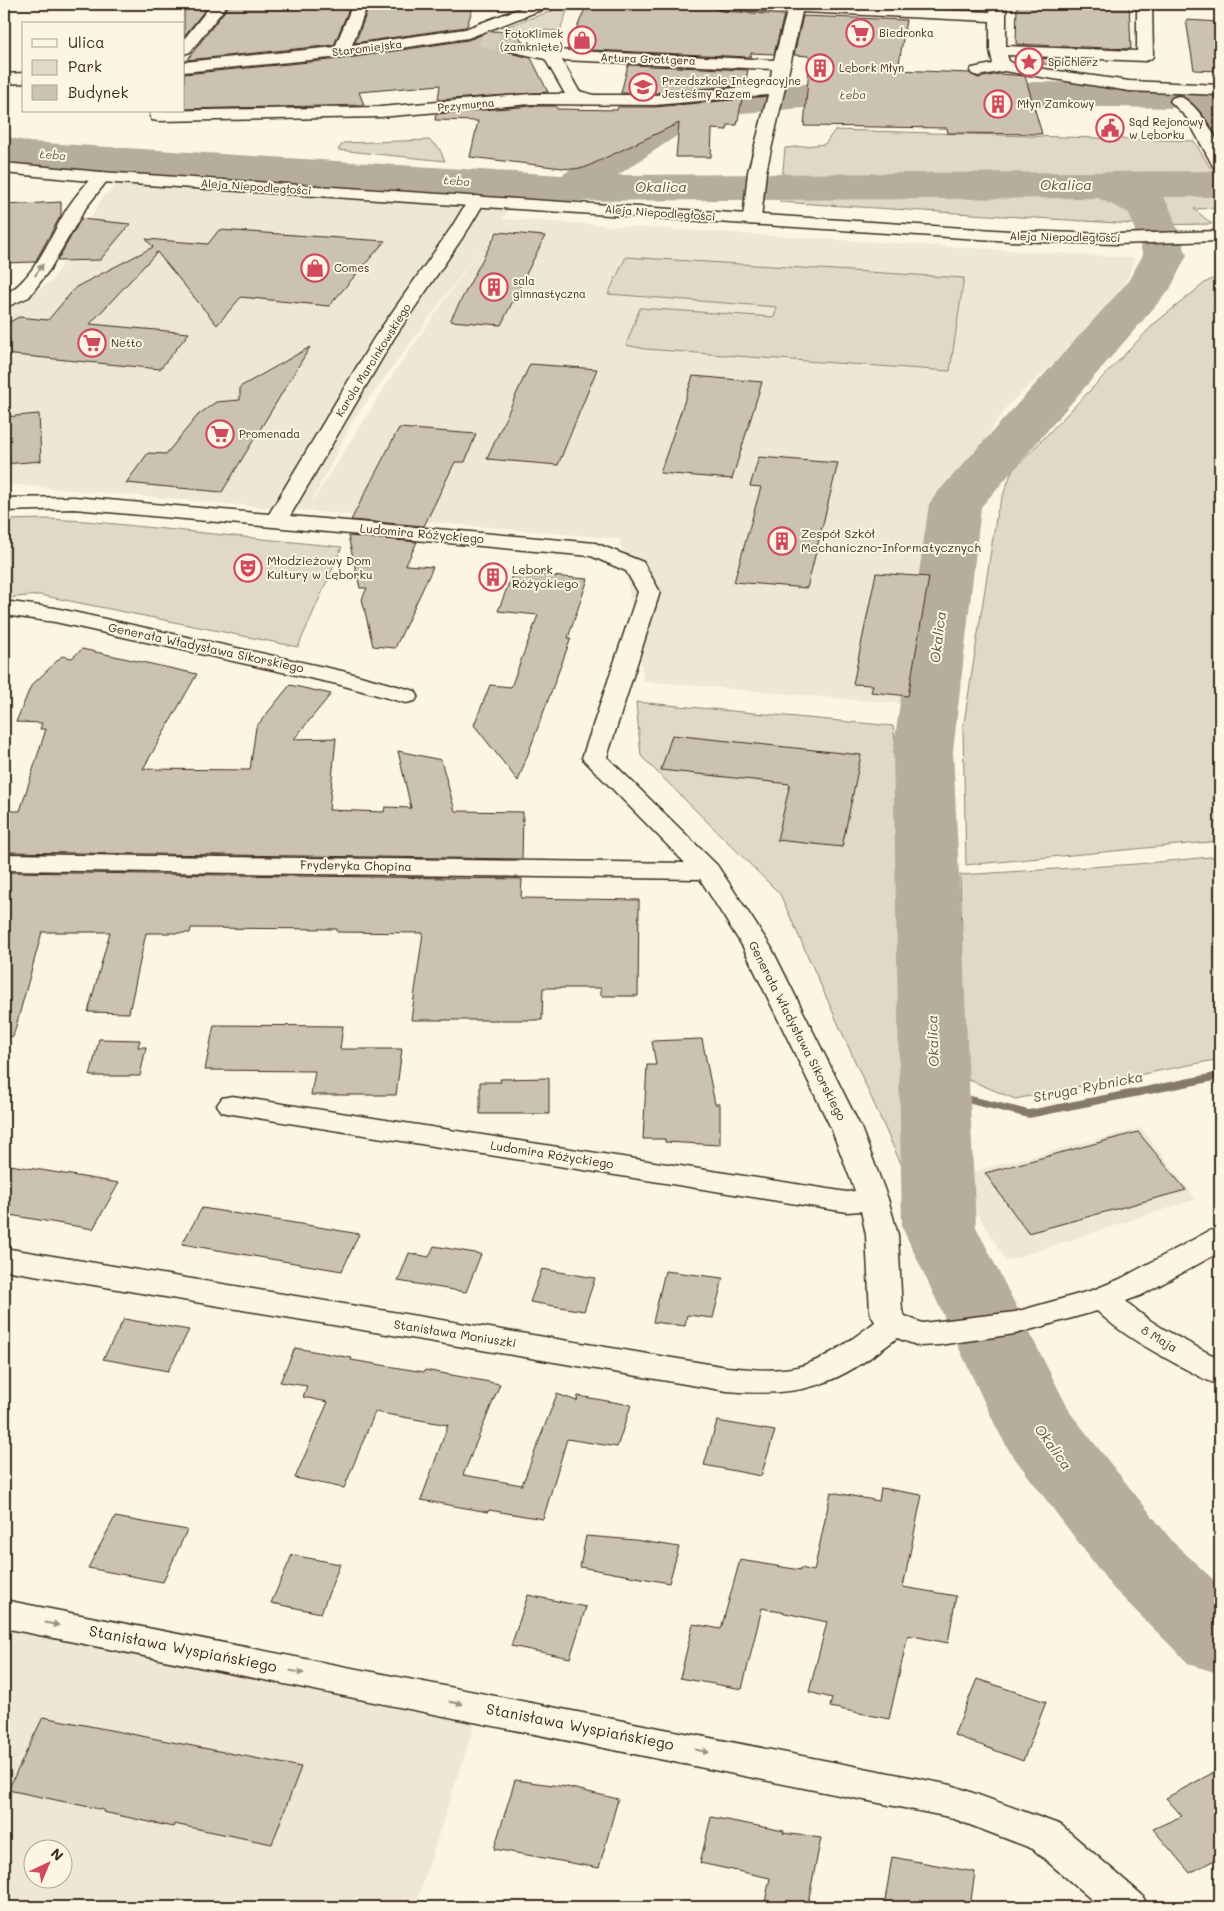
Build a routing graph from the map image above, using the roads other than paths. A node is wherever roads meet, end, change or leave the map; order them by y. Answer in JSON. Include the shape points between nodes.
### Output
{"nodes":[{"id":1,"x":220,"y":4,"type":"edge"},
{"id":2,"x":360,"y":4,"type":"edge"},
{"id":3,"x":544,"y":4,"type":"edge"},
{"id":4,"x":721,"y":4,"type":"edge"},
{"id":5,"x":1145,"y":4,"type":"edge"},
{"id":6,"x":786,"y":6,"type":"edge"},
{"id":7,"x":998,"y":10,"type":"edge"},
{"id":8,"x":515,"y":48,"type":"tunnel mouth"},
{"id":9,"x":185,"y":49,"type":"edge"},
{"id":10,"x":341,"y":52,"type":"junction"},
{"id":11,"x":550,"y":55,"type":"junction"},
{"id":12,"x":1002,"y":60,"type":"junction"},
{"id":13,"x":781,"y":65,"type":"junction"},
{"id":14,"x":185,"y":67,"type":"edge"},
{"id":15,"x":978,"y":71,"type":"dead end"},
{"id":16,"x":22,"y":78,"type":"edge"},
{"id":17,"x":4,"y":79,"type":"edge"},
{"id":18,"x":1220,"y":90,"type":"edge"},
{"id":19,"x":776,"y":94,"type":"junction"},
{"id":20,"x":595,"y":100,"type":"junction"},
{"id":21,"x":1178,"y":101,"type":"dead end"},
{"id":22,"x":159,"y":112,"type":"edge"},
{"id":23,"x":1220,"y":163,"type":"edge"},
{"id":24,"x":4,"y":168,"type":"edge"},
{"id":25,"x":101,"y":177,"type":"junction"},
{"id":26,"x":4,"y":178,"type":"edge"},
{"id":27,"x":476,"y":201,"type":"junction"},
{"id":28,"x":752,"y":219,"type":"junction"},
{"id":29,"x":1220,"y":236,"type":"edge"},
{"id":30,"x":4,"y":302,"type":"edge"},
{"id":31,"x":4,"y":505,"type":"edge"},
{"id":32,"x":274,"y":522,"type":"junction"},
{"id":33,"x":4,"y":610,"type":"edge"},
{"id":34,"x":406,"y":696,"type":"dead end"},
{"id":35,"x":594,"y":758,"type":"joint"},
{"id":36,"x":4,"y":862,"type":"edge"},
{"id":37,"x":708,"y":871,"type":"junction"},
{"id":38,"x":232,"y":1105,"type":"dead end"},
{"id":39,"x":873,"y":1199,"type":"junction"},
{"id":40,"x":1220,"y":1239,"type":"edge"},
{"id":41,"x":4,"y":1259,"type":"edge"},
{"id":42,"x":1103,"y":1298,"type":"junction"},
{"id":43,"x":894,"y":1324,"type":"junction"},
{"id":44,"x":1220,"y":1373,"type":"edge"},
{"id":45,"x":4,"y":1614,"type":"edge"},
{"id":46,"x":1128,"y":1907,"type":"edge"}],
"edges":[{"from":1,"to":9,"type":"street"},
{"from":2,"to":10,"type":"street"},
{"from":3,"to":10,"type":"street","name":"Staromiejska","via":[[474,36]]},
{"from":4,"to":6,"type":"street"},
{"from":5,"to":12,"type":"street","via":[[1145,56]]},
{"from":6,"to":7,"type":"street"},
{"from":6,"to":13,"type":"street"},
{"from":7,"to":12,"type":"street"},
{"from":8,"to":11,"type":"street","name":"Artura Grottgera"},
{"from":10,"to":14,"type":"street","name":"Staromiejska"},
{"from":11,"to":13,"type":"street","name":"Artura Grottgera"},
{"from":11,"to":20,"type":"street","via":[[573,94]]},
{"from":12,"to":15,"type":"street"},
{"from":12,"to":18,"type":"street","via":[[1012,69],[1129,86]]},
{"from":13,"to":19,"type":"street"},
{"from":16,"to":17,"type":"street"},
{"from":19,"to":20,"type":"street","name":"Przymurna"},
{"from":19,"to":28,"type":"street","via":[[757,172]]},
{"from":20,"to":22,"type":"street","name":"Przymurna","via":[[531,99],[371,112],[158,116]]},
{"from":21,"to":23,"type":"street","via":[[1194,115]]},
{"from":24,"to":25,"type":"street","name":"Aleja Niepodległości"},
{"from":25,"to":26,"type":"street","name":"Aleja Niepodległości"},
{"from":25,"to":27,"type":"street","name":"Aleja Niepodległości"},
{"from":30,"to":25,"type":"street","one_way":true,"via":[[22,293],[41,270],[78,207]]},
{"from":27,"to":28,"type":"street","name":"Aleja Niepodległości"},
{"from":27,"to":32,"type":"street","name":"Karola Marcinkowskiego","via":[[384,338]]},
{"from":28,"to":29,"type":"street","name":"Aleja Niepodległości","via":[[1084,239]]},
{"from":31,"to":32,"type":"street","name":"Ludomira Różyckiego","via":[[74,503]]},
{"from":32,"to":35,"type":"street","name":"Ludomira Różyckiego","via":[[595,550],[635,567],[649,592]]},
{"from":33,"to":34,"type":"street","name":"Generała Władysława Sikorskiego","via":[[56,615],[332,676]]},
{"from":35,"to":37,"type":"street","name":"Generała Władysława Sikorskiego"},
{"from":36,"to":37,"type":"street","name":"Fryderyka Chopina"},
{"from":37,"to":39,"type":"street","name":"Generała Władysława Sikorskiego","via":[[757,948],[846,1128]]},
{"from":38,"to":39,"type":"street","name":"Ludomira Różyckiego","via":[[846,1202]]},
{"from":39,"to":43,"type":"street","name":"Generała Władysława Sikorskiego","via":[[882,1235],[886,1313]]},
{"from":40,"to":42,"type":"street","via":[[1132,1287]]},
{"from":41,"to":43,"type":"street","name":"Stanisława Moniuszki","via":[[760,1382],[796,1380],[820,1371],[845,1360]]},
{"from":42,"to":43,"type":"street","via":[[1016,1322],[960,1331],[920,1335]]},
{"from":42,"to":44,"type":"street","name":"8 Maja","via":[[1124,1318]]},
{"from":45,"to":46,"type":"street","name":"Stanisława Wyspiańskiego","one_way":true,"via":[[951,1800],[1047,1837]]}]}
